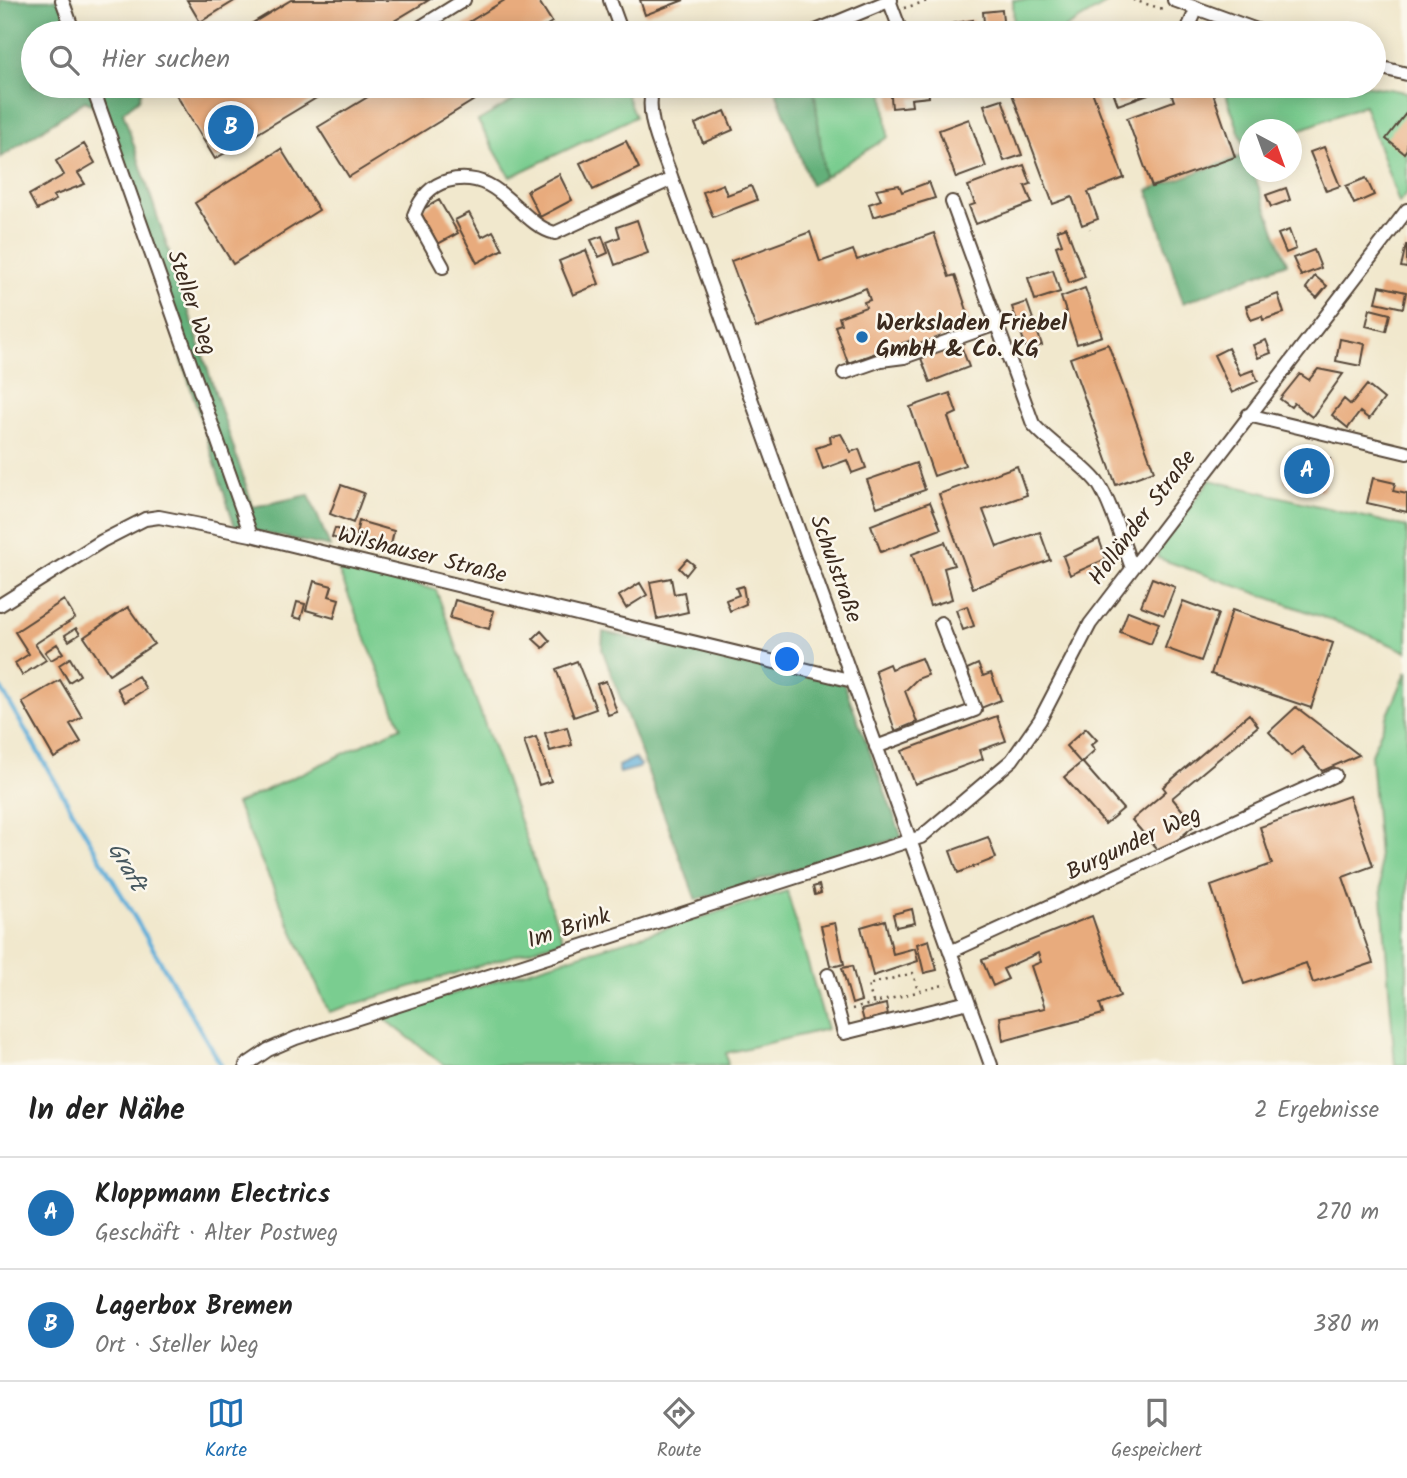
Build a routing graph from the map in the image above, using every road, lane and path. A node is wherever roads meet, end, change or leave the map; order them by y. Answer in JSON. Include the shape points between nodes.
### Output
{"nodes":[{"id":1,"x":62,"y":0,"type":"edge"},
{"id":2,"x":464,"y":0,"type":"edge"},
{"id":3,"x":610,"y":0,"type":"edge"},
{"id":4,"x":890,"y":0,"type":"edge"},
{"id":5,"x":1187,"y":3,"type":"edge"},
{"id":6,"x":70,"y":21,"type":"edge"},
{"id":7,"x":430,"y":21,"type":"edge"},
{"id":8,"x":618,"y":21,"type":"edge"},
{"id":9,"x":840,"y":21,"type":"edge"},
{"id":10,"x":897,"y":21,"type":"edge"},
{"id":11,"x":1186,"y":21,"type":"edge"},
{"id":12,"x":1234,"y":21,"type":"edge"},
{"id":13,"x":1386,"y":69,"type":"edge"},
{"id":14,"x":1407,"y":74,"type":"edge"},
{"id":15,"x":96,"y":98,"type":"edge"},
{"id":16,"x":650,"y":98,"type":"edge"},
{"id":17,"x":672,"y":178,"type":"junction"},
{"id":18,"x":952,"y":202,"type":"dead end"},
{"id":19,"x":1407,"y":210,"type":"edge"},
{"id":20,"x":1088,"y":222,"type":"dead end"},
{"id":21,"x":1090,"y":229,"type":"dead end"},
{"id":22,"x":443,"y":267,"type":"dead end"},
{"id":23,"x":996,"y":324,"type":"junction"},
{"id":24,"x":844,"y":373,"type":"dead end"},
{"id":25,"x":1248,"y":415,"type":"junction"},
{"id":26,"x":1407,"y":453,"type":"edge"},
{"id":27,"x":251,"y":535,"type":"junction"},
{"id":28,"x":1132,"y":568,"type":"junction"},
{"id":29,"x":0,"y":605,"type":"edge"},
{"id":30,"x":941,"y":623,"type":"dead end"},
{"id":31,"x":853,"y":681,"type":"junction"},
{"id":32,"x":876,"y":747,"type":"junction"},
{"id":33,"x":1335,"y":775,"type":"dead end"},
{"id":34,"x":909,"y":841,"type":"junction"},
{"id":35,"x":950,"y":952,"type":"junction"},
{"id":36,"x":828,"y":975,"type":"dead end"},
{"id":37,"x":960,"y":981,"type":"junction"},
{"id":38,"x":918,"y":992,"type":"junction"},
{"id":39,"x":968,"y":1002,"type":"junction"},
{"id":40,"x":873,"y":1003,"type":"junction"},
{"id":41,"x":863,"y":1006,"type":"dead end"},
{"id":42,"x":246,"y":1065,"type":"edge"},
{"id":43,"x":991,"y":1065,"type":"edge"}],
"edges":[{"from":1,"to":6,"type":"street"},
{"from":2,"to":7,"type":"street"},
{"from":3,"to":8,"type":"street"},
{"from":4,"to":9,"type":"street"},
{"from":4,"to":10,"type":"street"},
{"from":5,"to":11,"type":"street"},
{"from":5,"to":12,"type":"street"},
{"from":13,"to":14,"type":"street"},
{"from":15,"to":27,"type":"street","name":"Steller Weg"},
{"from":16,"to":17,"type":"street","name":"Schulstraße"},
{"from":17,"to":22,"type":"street","via":[[555,233],[476,180],[442,183],[428,190],[414,215]]},
{"from":17,"to":31,"type":"street","name":"Schulstraße"},
{"from":18,"to":23,"type":"street"},
{"from":19,"to":25,"type":"street","name":"Holländer Straße"},
{"from":20,"to":21,"type":"path"},
{"from":23,"to":24,"type":"street"},
{"from":23,"to":28,"type":"street","via":[[1033,424],[1099,484]]},
{"from":25,"to":26,"type":"street"},
{"from":25,"to":28,"type":"street","name":"Holländer Straße"},
{"from":27,"to":29,"type":"street","name":"Wilshauser Straße","via":[[159,517],[145,519]]},
{"from":27,"to":31,"type":"street","name":"Wilshauser Straße"},
{"from":28,"to":34,"type":"street","name":"Holländer Straße","via":[[1090,624],[1040,720],[1012,760],[921,837]]},
{"from":30,"to":32,"type":"street","via":[[975,710]]},
{"from":31,"to":32,"type":"street","name":"Schulstraße"},
{"from":32,"to":34,"type":"street","name":"Schulstraße"},
{"from":33,"to":35,"type":"street","name":"Burgunder Weg"},
{"from":34,"to":35,"type":"street","name":"Schulstraße"},
{"from":34,"to":42,"type":"street","name":"Im Brink","via":[[296,1038]]},
{"from":35,"to":37,"type":"street","name":"Schulstraße"},
{"from":36,"to":39,"type":"street","via":[[844,1033]]},
{"from":37,"to":38,"type":"path"},
{"from":37,"to":39,"type":"street","name":"Schulstraße"},
{"from":38,"to":40,"type":"path"},
{"from":38,"to":40,"type":"path","via":[[913,973],[868,985]]},
{"from":39,"to":43,"type":"street","name":"Schulstraße"},
{"from":40,"to":41,"type":"path"}]}
